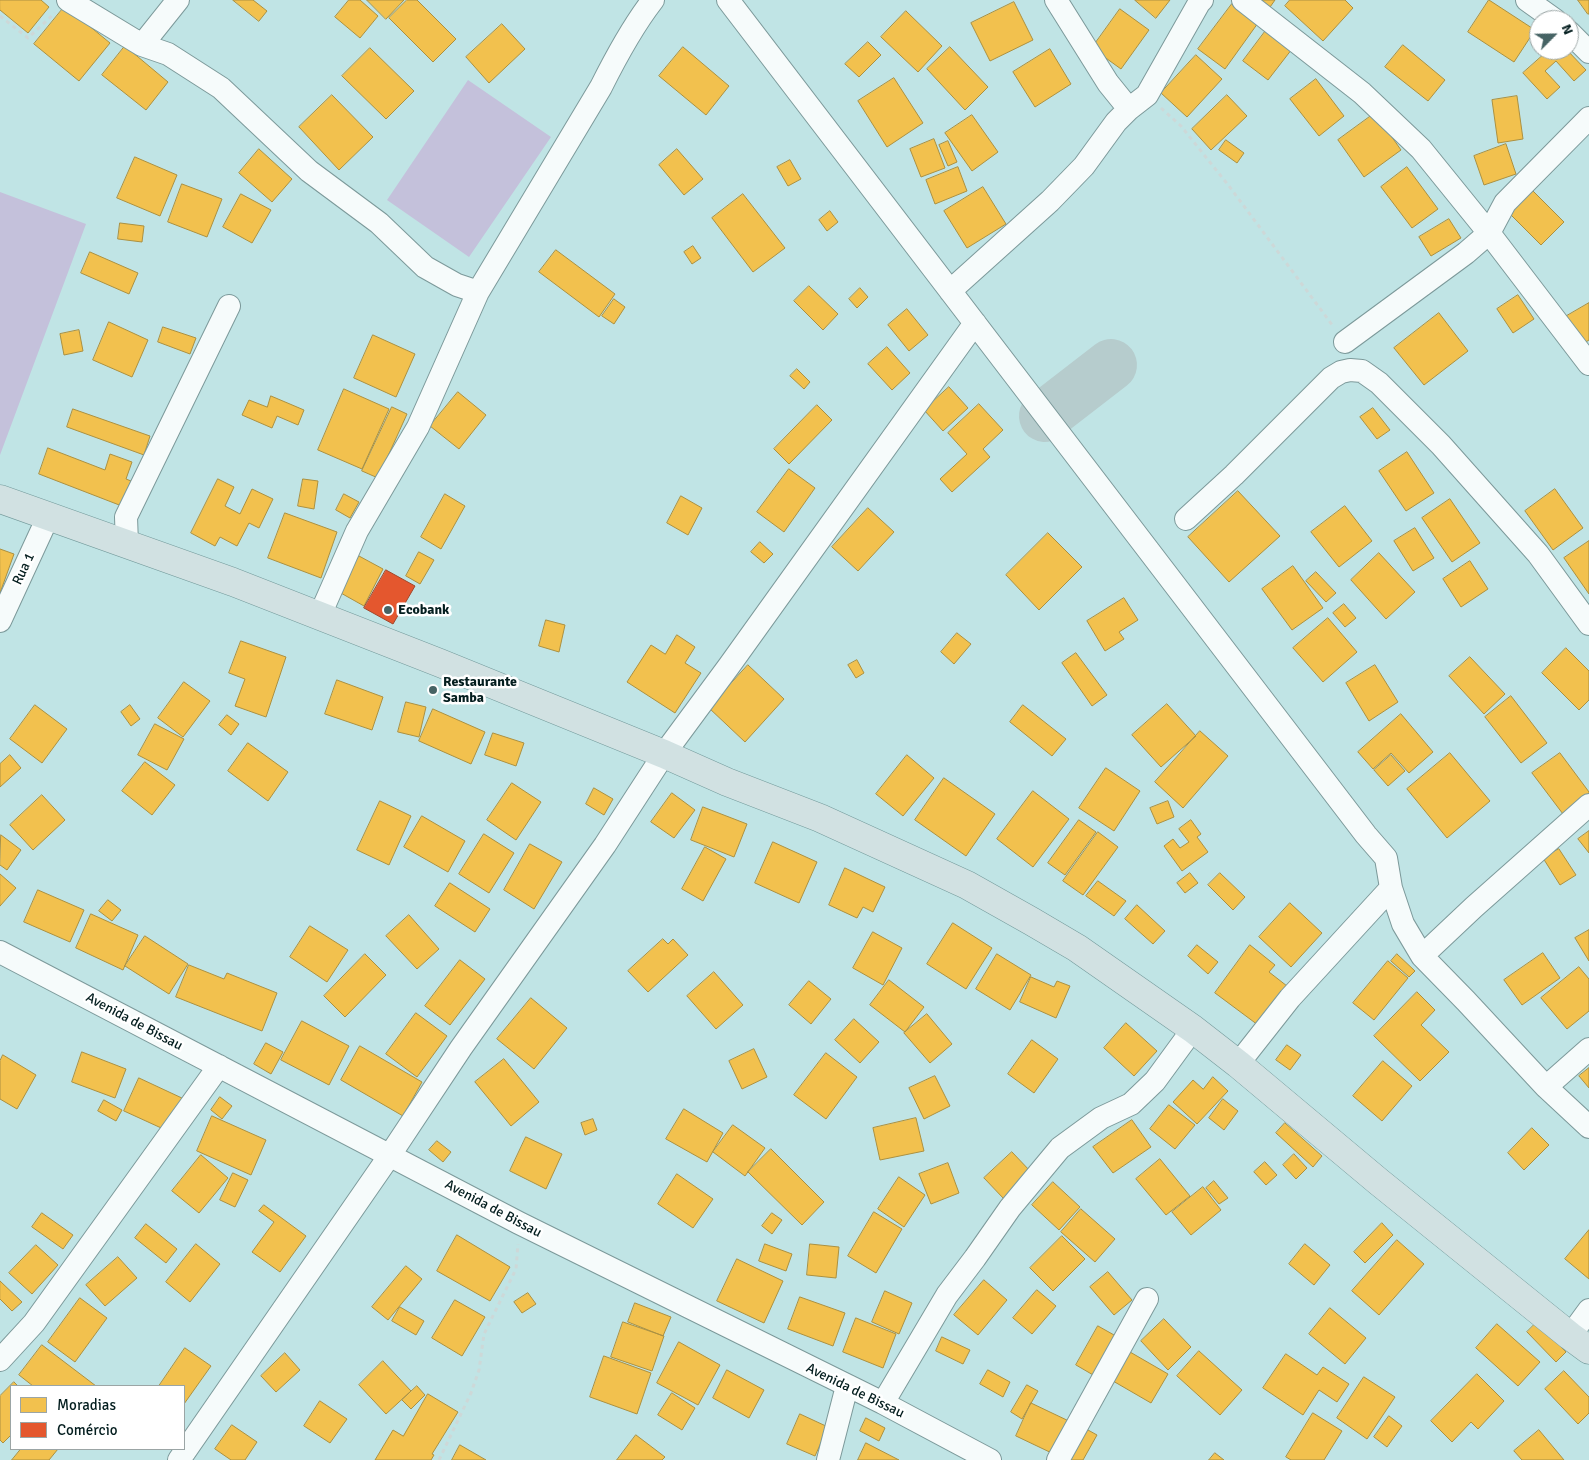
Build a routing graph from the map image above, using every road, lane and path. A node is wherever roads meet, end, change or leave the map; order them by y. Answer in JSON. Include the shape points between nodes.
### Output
{"nodes":[{"id":1,"x":68,"y":0,"type":"edge"},
{"id":2,"x":178,"y":0,"type":"edge"},
{"id":3,"x":652,"y":0,"type":"edge"},
{"id":4,"x":728,"y":0,"type":"edge"},
{"id":5,"x":1056,"y":0,"type":"edge"},
{"id":6,"x":1202,"y":0,"type":"edge"},
{"id":7,"x":1243,"y":0,"type":"edge"},
{"id":8,"x":1528,"y":0,"type":"edge"},
{"id":9,"x":1542,"y":10,"type":"edge"},
{"id":10,"x":0,"y":16,"type":"edge"},
{"id":11,"x":1579,"y":42,"type":"edge"},
{"id":12,"x":142,"y":45,"type":"junction"},
{"id":13,"x":1589,"y":52,"type":"edge"},
{"id":14,"x":1147,"y":95,"type":"junction"},
{"id":15,"x":1129,"y":109,"type":"junction"},
{"id":16,"x":1589,"y":118,"type":"edge"},
{"id":17,"x":1489,"y":233,"type":"junction"},
{"id":18,"x":950,"y":291,"type":"junction"},
{"id":19,"x":478,"y":292,"type":"junction"},
{"id":20,"x":229,"y":306,"type":"dead end"},
{"id":21,"x":975,"y":323,"type":"junction"},
{"id":22,"x":1345,"y":342,"type":"joint"},
{"id":23,"x":1589,"y":364,"type":"edge"},
{"id":24,"x":0,"y":499,"type":"edge"},
{"id":25,"x":48,"y":517,"type":"junction"},
{"id":26,"x":1186,"y":519,"type":"dead end"},
{"id":27,"x":127,"y":544,"type":"junction"},
{"id":28,"x":320,"y":615,"type":"junction"},
{"id":29,"x":0,"y":621,"type":"edge"},
{"id":30,"x":1589,"y":624,"type":"edge"},
{"id":31,"x":664,"y":754,"type":"junction"},
{"id":32,"x":1589,"y":805,"type":"edge"},
{"id":33,"x":1391,"y":888,"type":"junction"},
{"id":34,"x":0,"y":952,"type":"edge"},
{"id":35,"x":1422,"y":956,"type":"junction"},
{"id":36,"x":1193,"y":1029,"type":"junction"},
{"id":37,"x":1589,"y":1049,"type":"edge"},
{"id":38,"x":1238,"y":1064,"type":"junction"},
{"id":39,"x":218,"y":1066,"type":"junction"},
{"id":40,"x":1546,"y":1088,"type":"junction"},
{"id":41,"x":1589,"y":1128,"type":"edge"},
{"id":42,"x":390,"y":1155,"type":"junction"},
{"id":43,"x":519,"y":1224,"type":"junction"},
{"id":44,"x":1147,"y":1299,"type":"dead end"},
{"id":45,"x":1589,"y":1310,"type":"edge"},
{"id":46,"x":1579,"y":1343,"type":"edge"},
{"id":47,"x":0,"y":1360,"type":"edge"},
{"id":48,"x":847,"y":1386,"type":"junction"},
{"id":49,"x":883,"y":1404,"type":"junction"},
{"id":50,"x":179,"y":1460,"type":"edge"},
{"id":51,"x":439,"y":1460,"type":"edge"},
{"id":52,"x":828,"y":1460,"type":"edge"},
{"id":53,"x":990,"y":1460,"type":"edge"},
{"id":54,"x":1058,"y":1460,"type":"edge"}],
"edges":[{"from":1,"to":10,"type":"path","via":[[28,38]]},
{"from":1,"to":12,"type":"street"},
{"from":2,"to":12,"type":"street"},
{"from":3,"to":19,"type":"street"},
{"from":4,"to":18,"type":"street"},
{"from":5,"to":15,"type":"street","via":[[1108,83]]},
{"from":6,"to":14,"type":"street"},
{"from":7,"to":17,"type":"street","via":[[1369,99],[1421,149]]},
{"from":8,"to":9,"type":"street"},
{"from":11,"to":13,"type":"street"},
{"from":12,"to":19,"type":"street","via":[[168,54],[221,88],[309,171],[380,223],[425,267],[457,286]]},
{"from":14,"to":15,"type":"street"},
{"from":14,"to":22,"type":"path","via":[[1181,126]]},
{"from":15,"to":18,"type":"street","via":[[1084,166],[1050,201]]},
{"from":16,"to":17,"type":"street","via":[[1505,202]]},
{"from":17,"to":22,"type":"street"},
{"from":17,"to":23,"type":"street"},
{"from":18,"to":21,"type":"street"},
{"from":19,"to":28,"type":"street","via":[[418,427],[357,531]]},
{"from":20,"to":27,"type":"street","via":[[126,517]]},
{"from":21,"to":31,"type":"street"},
{"from":21,"to":33,"type":"street","via":[[1386,858]]},
{"from":24,"to":25,"type":"main road"},
{"from":25,"to":27,"type":"main road"},
{"from":25,"to":29,"type":"street","name":"Rua 1"},
{"from":26,"to":30,"type":"street","via":[[1331,378],[1350,370],[1362,371],[1379,383],[1441,445],[1538,554]]},
{"from":27,"to":28,"type":"main road"},
{"from":28,"to":31,"type":"main road"},
{"from":31,"to":36,"type":"main road","via":[[820,818],[967,885],[1077,948]]},
{"from":31,"to":42,"type":"street","via":[[605,845],[461,1048]]},
{"from":32,"to":35,"type":"street"},
{"from":33,"to":35,"type":"street","via":[[1403,924]]},
{"from":33,"to":38,"type":"street","via":[[1290,998]]},
{"from":34,"to":39,"type":"street","name":"Avenida de Bissau"},
{"from":35,"to":40,"type":"street"},
{"from":36,"to":38,"type":"main road"},
{"from":36,"to":49,"type":"street","via":[[1155,1081],[1131,1104],[1101,1118],[1060,1148],[1010,1208],[946,1295]]},
{"from":37,"to":40,"type":"street"},
{"from":38,"to":46,"type":"main road"},
{"from":39,"to":42,"type":"street","name":"Avenida de Bissau"},
{"from":39,"to":47,"type":"street","via":[[34,1323]]},
{"from":40,"to":41,"type":"street"},
{"from":42,"to":43,"type":"street","name":"Avenida de Bissau"},
{"from":42,"to":50,"type":"street"},
{"from":43,"to":48,"type":"street","name":"Avenida de Bissau"},
{"from":43,"to":51,"type":"path","via":[[516,1270],[484,1334],[479,1370],[471,1393]]},
{"from":44,"to":54,"type":"street"},
{"from":45,"to":46,"type":"street"},
{"from":48,"to":49,"type":"street","name":"Avenida de Bissau"},
{"from":48,"to":52,"type":"street"},
{"from":49,"to":53,"type":"street","name":"Avenida de Bissau"}]}
